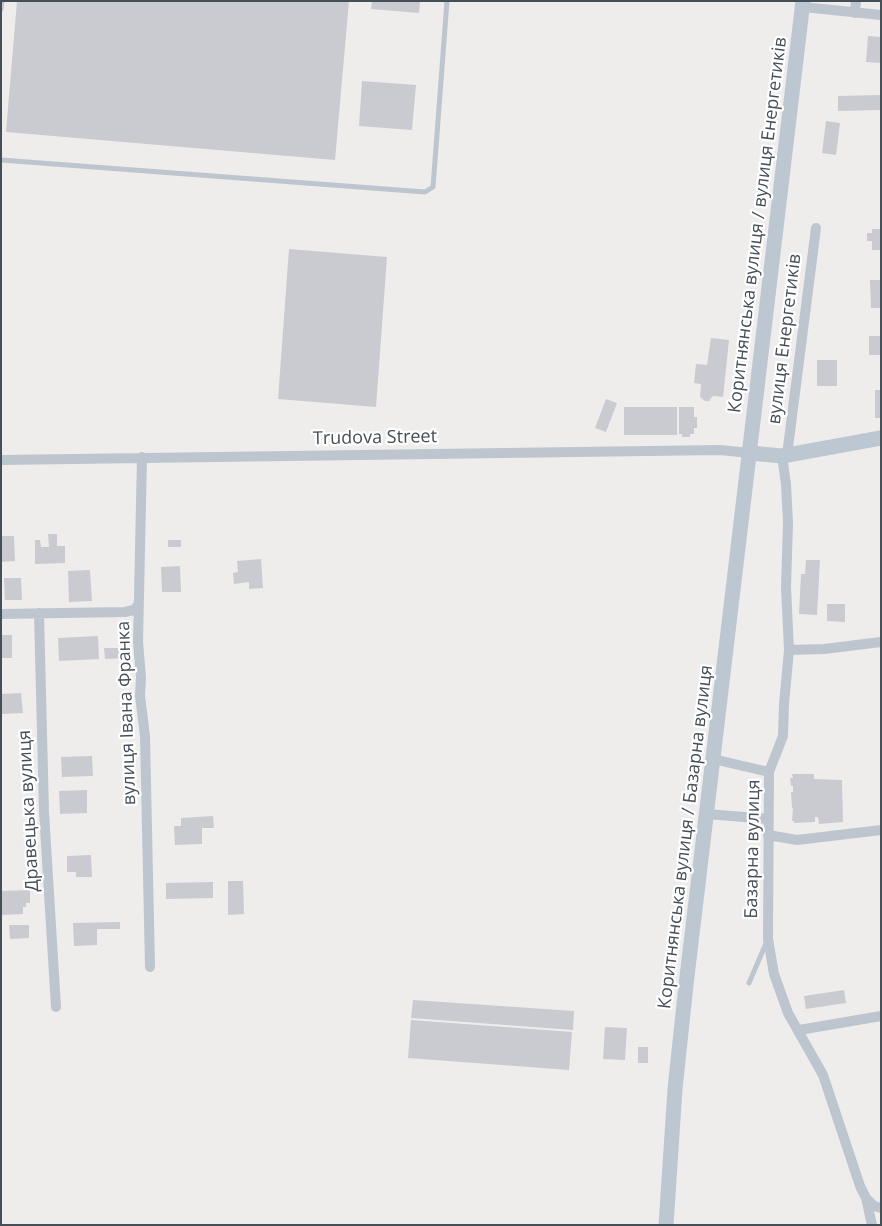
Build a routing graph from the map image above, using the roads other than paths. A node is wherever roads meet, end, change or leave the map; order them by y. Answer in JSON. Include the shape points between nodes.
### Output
{"nodes":[{"id":1,"x":2,"y":1,"type":"edge"},
{"id":2,"x":447,"y":1,"type":"edge"},
{"id":3,"x":856,"y":1,"type":"edge"},
{"id":4,"x":803,"y":4,"type":"edge"},
{"id":5,"x":1,"y":9,"type":"edge"},
{"id":6,"x":855,"y":13,"type":"junction"},
{"id":7,"x":881,"y":15,"type":"edge"},
{"id":8,"x":1,"y":160,"type":"edge"},
{"id":9,"x":816,"y":228,"type":"dead end"},
{"id":10,"x":881,"y":438,"type":"edge"},
{"id":11,"x":750,"y":454,"type":"junction"},
{"id":12,"x":785,"y":455,"type":"junction"},
{"id":13,"x":142,"y":457,"type":"junction"},
{"id":14,"x":1,"y":460,"type":"edge"},
{"id":15,"x":139,"y":604,"type":"junction"},
{"id":16,"x":39,"y":613,"type":"junction"},
{"id":17,"x":1,"y":614,"type":"edge"},
{"id":18,"x":881,"y":642,"type":"edge"},
{"id":19,"x":789,"y":650,"type":"junction"},
{"id":20,"x":713,"y":759,"type":"junction"},
{"id":21,"x":770,"y":772,"type":"junction"},
{"id":22,"x":707,"y":814,"type":"junction"},
{"id":23,"x":768,"y":819,"type":"junction"},
{"id":24,"x":881,"y":830,"type":"edge"},
{"id":25,"x":768,"y":835,"type":"junction"},
{"id":26,"x":768,"y":939,"type":"junction"},
{"id":27,"x":150,"y":967,"type":"dead end"},
{"id":28,"x":749,"y":983,"type":"dead end"},
{"id":29,"x":56,"y":1007,"type":"dead end"},
{"id":30,"x":881,"y":1016,"type":"edge"},
{"id":31,"x":798,"y":1030,"type":"junction"},
{"id":32,"x":866,"y":1198,"type":"junction"},
{"id":33,"x":881,"y":1208,"type":"edge"},
{"id":34,"x":666,"y":1225,"type":"edge"},
{"id":35,"x":872,"y":1225,"type":"edge"}],
"edges":[{"from":1,"to":5,"type":"lane"},
{"from":2,"to":8,"type":"lane","via":[[433,187],[426,192]]},
{"from":3,"to":6,"type":"street"},
{"from":4,"to":6,"type":"street"},
{"from":4,"to":11,"type":"street","name":"Коритнянська вулиця / вулиця Енергетиків"},
{"from":6,"to":7,"type":"street"},
{"from":9,"to":12,"type":"street","name":"вулиця Енергетиків"},
{"from":10,"to":12,"type":"street"},
{"from":11,"to":12,"type":"street"},
{"from":11,"to":13,"type":"street","name":"Trudova Street","via":[[720,450]]},
{"from":11,"to":20,"type":"street","name":"Коритнянська вулиця / Базарна вулиця"},
{"from":12,"to":19,"type":"street","name":"Базарна вулиця"},
{"from":13,"to":14,"type":"street","name":"Trudova Street"},
{"from":13,"to":15,"type":"street","name":"вулиця Івана Франка"},
{"from":15,"to":16,"type":"street","via":[[134,610],[125,612]]},
{"from":15,"to":27,"type":"street","name":"вулиця Івана Франка"},
{"from":16,"to":17,"type":"street"},
{"from":16,"to":29,"type":"street","name":"Дравецька вулиця","via":[[44,812]]},
{"from":18,"to":19,"type":"street"},
{"from":19,"to":21,"type":"street","name":"Базарна вулиця","via":[[783,736]]},
{"from":20,"to":21,"type":"street"},
{"from":20,"to":22,"type":"street","name":"Коритнянська вулиця / Базарна вулиця"},
{"from":21,"to":23,"type":"street","name":"Базарна вулиця"},
{"from":22,"to":23,"type":"street"},
{"from":22,"to":34,"type":"street","name":"Коритнянська вулиця / Базарна вулиця","via":[[675,1089]]},
{"from":23,"to":25,"type":"street","name":"Базарна вулиця"},
{"from":24,"to":25,"type":"street","via":[[797,840]]},
{"from":25,"to":26,"type":"street","name":"Базарна вулиця"},
{"from":26,"to":28,"type":"lane"},
{"from":26,"to":31,"type":"street","name":"Базарна вулиця","via":[[774,974]]},
{"from":30,"to":31,"type":"street"},
{"from":31,"to":32,"type":"street","name":"Базарна вулиця","via":[[823,1075]]},
{"from":32,"to":33,"type":"street"},
{"from":32,"to":35,"type":"street","name":"Базарна вулиця"}]}
